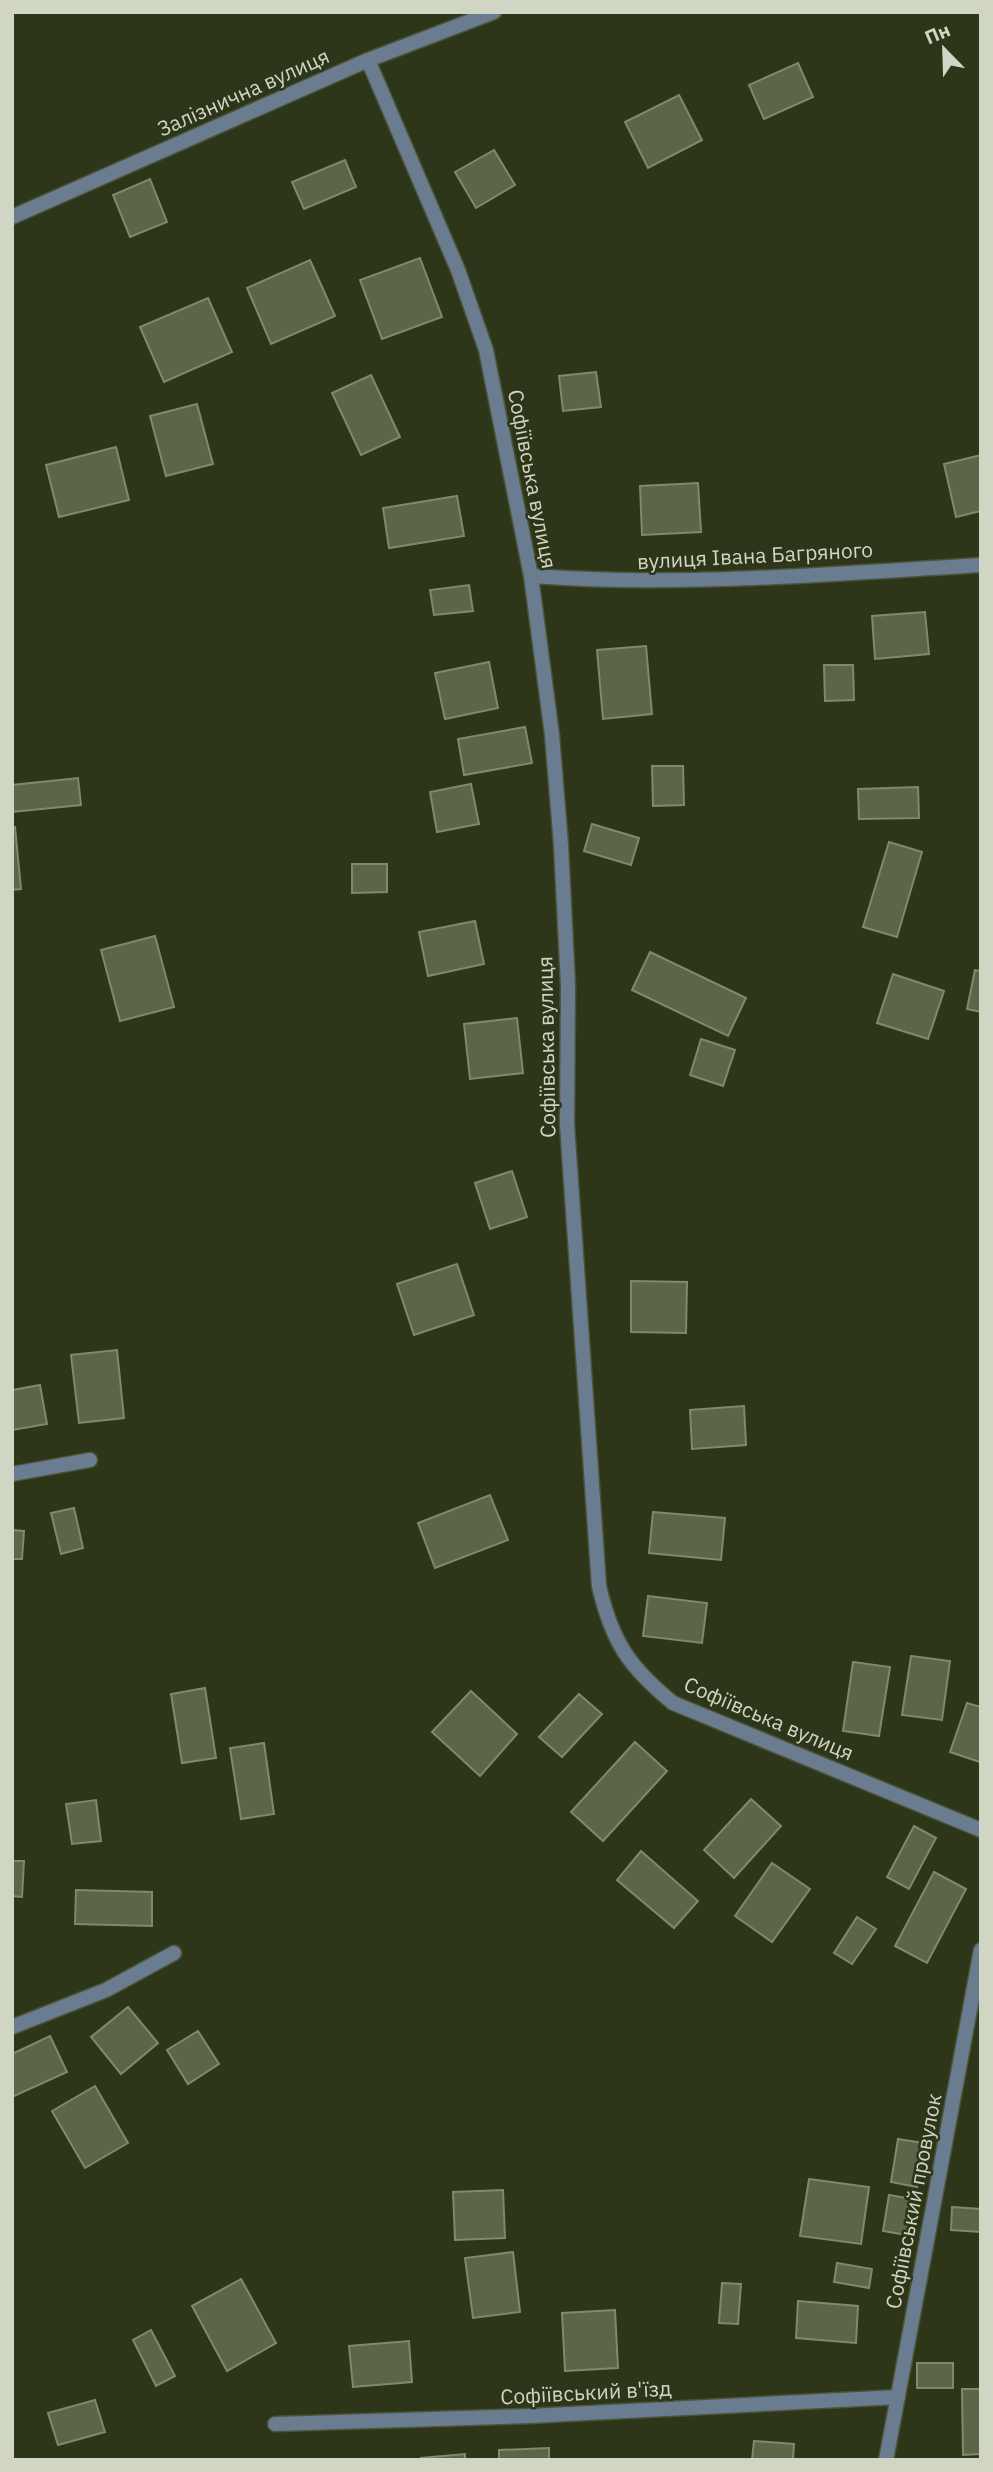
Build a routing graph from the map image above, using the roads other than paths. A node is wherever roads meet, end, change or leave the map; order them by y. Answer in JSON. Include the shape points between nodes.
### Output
{"nodes":[{"id":1,"x":494,"y":12,"type":"edge"},
{"id":2,"x":369,"y":60,"type":"junction"},
{"id":3,"x":12,"y":217,"type":"edge"},
{"id":4,"x":981,"y":565,"type":"edge"},
{"id":5,"x":531,"y":576,"type":"junction"},
{"id":6,"x":90,"y":1460,"type":"dead end"},
{"id":7,"x":12,"y":1474,"type":"edge"},
{"id":8,"x":981,"y":1830,"type":"edge"},
{"id":9,"x":981,"y":1950,"type":"edge"},
{"id":10,"x":173,"y":1953,"type":"dead end"},
{"id":11,"x":12,"y":2027,"type":"edge"},
{"id":12,"x":898,"y":2397,"type":"junction"},
{"id":13,"x":275,"y":2424,"type":"dead end"},
{"id":14,"x":886,"y":2460,"type":"edge"}],
"edges":[{"from":1,"to":2,"type":"street","name":"Залізнична вулиця"},
{"from":2,"to":3,"type":"street","name":"Залізнична вулиця"},
{"from":2,"to":5,"type":"street","name":"Софіївська вулиця","via":[[458,270],[486,350]]},
{"from":4,"to":5,"type":"street","name":"вулиця Івана Багряного","via":[[730,580],[614,582]]},
{"from":5,"to":8,"type":"street","name":"Софіївська вулиця","via":[[561,845],[568,985],[567,1124],[599,1586],[613,1635],[633,1667],[673,1703]]},
{"from":6,"to":7,"type":"street"},
{"from":9,"to":12,"type":"street","name":"Софіївський провулок"},
{"from":10,"to":11,"type":"street","via":[[106,1990]]},
{"from":12,"to":13,"type":"street","name":"Софіївський в'їзд"},
{"from":12,"to":14,"type":"street","name":"Софіївський провулок"}]}
